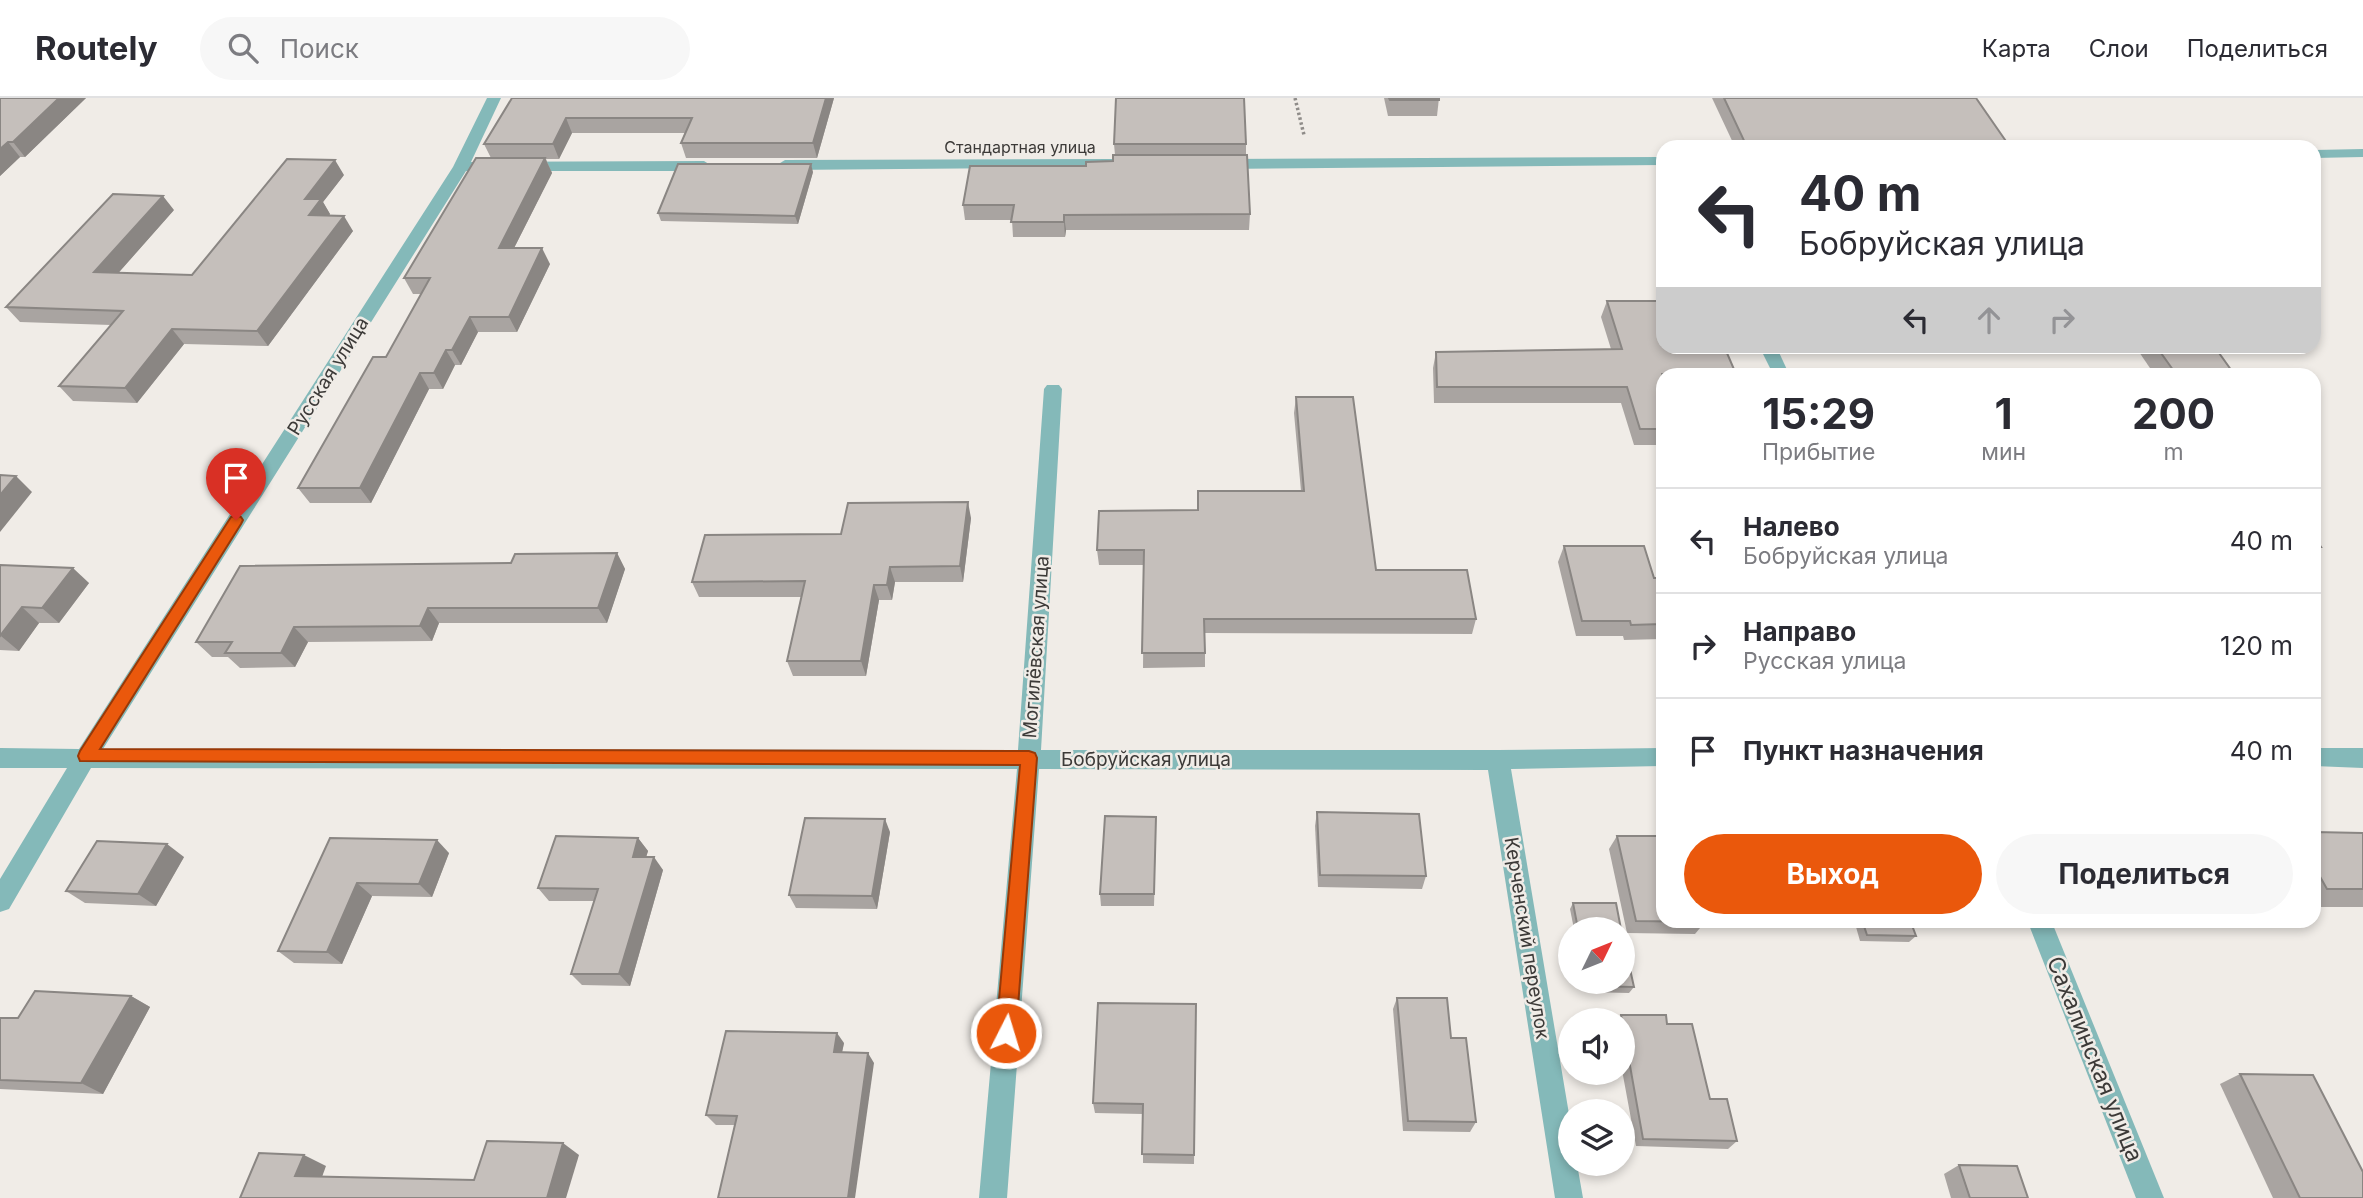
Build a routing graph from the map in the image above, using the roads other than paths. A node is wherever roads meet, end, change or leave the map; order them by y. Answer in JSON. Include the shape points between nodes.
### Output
{"nodes":[{"id":1,"x":494,"y":98,"type":"edge"},
{"id":2,"x":2321,"y":153,"type":"edge"},
{"id":3,"x":2363,"y":153,"type":"edge"},
{"id":4,"x":1656,"y":162,"type":"edge"},
{"id":5,"x":1129,"y":164,"type":"edge"},
{"id":6,"x":1199,"y":164,"type":"edge"},
{"id":7,"x":725,"y":166,"type":"edge"},
{"id":8,"x":767,"y":166,"type":"edge"},
{"id":9,"x":461,"y":167,"type":"junction"},
{"id":10,"x":1053,"y":389,"type":"dead end"},
{"id":11,"x":86,"y":756,"type":"junction"},
{"id":12,"x":1656,"y":757,"type":"edge"},
{"id":13,"x":2321,"y":757,"type":"edge"},
{"id":14,"x":0,"y":758,"type":"edge"},
{"id":15,"x":1029,"y":758,"type":"junction"},
{"id":16,"x":2363,"y":758,"type":"edge"},
{"id":17,"x":1498,"y":760,"type":"junction"},
{"id":18,"x":0,"y":901,"type":"edge"},
{"id":19,"x":2042,"y":928,"type":"edge"},
{"id":20,"x":993,"y":1198,"type":"edge"},
{"id":21,"x":1569,"y":1198,"type":"edge"},
{"id":22,"x":2150,"y":1198,"type":"edge"}],
"edges":[{"from":1,"to":9,"type":"street","name":"Русская улица"},
{"from":2,"to":3,"type":"street"},
{"from":4,"to":6,"type":"street"},
{"from":5,"to":8,"type":"street","name":"Стандартная улица"},
{"from":7,"to":9,"type":"street"},
{"from":9,"to":11,"type":"street","name":"Русская улица"},
{"from":10,"to":15,"type":"street","name":"Могилёвская улица"},
{"from":11,"to":14,"type":"street","name":"Бобруйская улица"},
{"from":11,"to":15,"type":"street","name":"Бобруйская улица"},
{"from":11,"to":18,"type":"street","name":"Русская улица"},
{"from":12,"to":17,"type":"street","name":"Бобруйская улица"},
{"from":13,"to":16,"type":"street"},
{"from":15,"to":17,"type":"street","name":"Бобруйская улица"},
{"from":15,"to":20,"type":"street","name":"Могилёвская улица"},
{"from":17,"to":21,"type":"street","name":"Керченский переулок"},
{"from":19,"to":22,"type":"street","name":"Сахалинская улица"}]}
